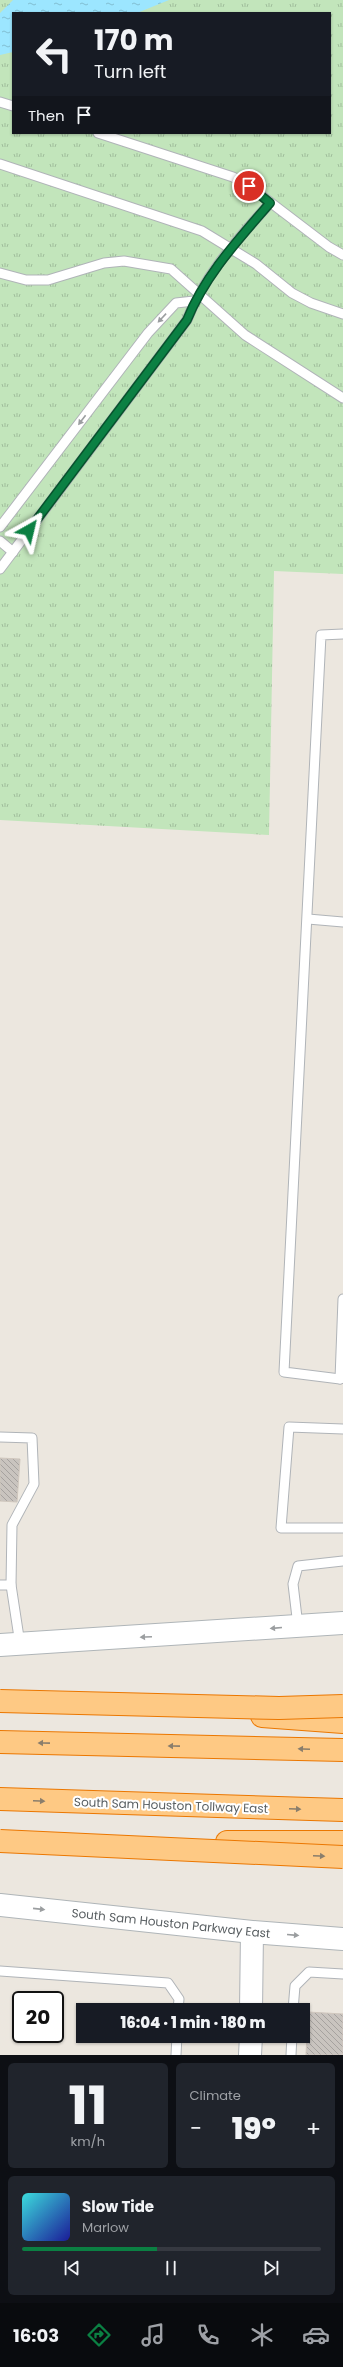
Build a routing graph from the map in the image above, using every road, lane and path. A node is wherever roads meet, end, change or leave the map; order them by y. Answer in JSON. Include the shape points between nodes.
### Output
{"nodes":[{"id":1,"x":0,"y":102,"type":"edge"},
{"id":2,"x":12,"y":106,"type":"edge"},
{"id":3,"x":101,"y":134,"type":"edge"},
{"id":4,"x":0,"y":164,"type":"edge"},
{"id":5,"x":270,"y":203,"type":"junction"},
{"id":6,"x":230,"y":248,"type":"junction"},
{"id":7,"x":343,"y":255,"type":"edge"},
{"id":8,"x":0,"y":273,"type":"edge"},
{"id":9,"x":196,"y":298,"type":"junction"},
{"id":10,"x":343,"y":314,"type":"edge"},
{"id":11,"x":343,"y":398,"type":"edge"},
{"id":12,"x":0,"y":527,"type":"edge"},
{"id":13,"x":0,"y":541,"type":"edge"},
{"id":14,"x":13,"y":552,"type":"junction"},
{"id":15,"x":0,"y":569,"type":"edge"},
{"id":16,"x":343,"y":634,"type":"edge"},
{"id":17,"x":308,"y":919,"type":"junction"},
{"id":18,"x":343,"y":922,"type":"edge"},
{"id":19,"x":343,"y":1299,"type":"edge"},
{"id":20,"x":341,"y":1379,"type":"edge"},
{"id":21,"x":343,"y":1429,"type":"edge"},
{"id":22,"x":0,"y":1437,"type":"edge"},
{"id":23,"x":343,"y":1520,"type":"edge"},
{"id":24,"x":343,"y":1528,"type":"edge"},
{"id":25,"x":343,"y":1561,"type":"edge"},
{"id":26,"x":0,"y":1585,"type":"edge"},
{"id":27,"x":11,"y":1586,"type":"junction"},
{"id":28,"x":343,"y":1624,"type":"edge"},
{"id":29,"x":298,"y":1626,"type":"junction"},
{"id":30,"x":10,"y":1644,"type":"edge"},
{"id":31,"x":0,"y":1701,"type":"edge"},
{"id":32,"x":343,"y":1706,"type":"edge"},
{"id":33,"x":343,"y":1722,"type":"edge"},
{"id":34,"x":0,"y":1742,"type":"edge"},
{"id":35,"x":343,"y":1750,"type":"edge"},
{"id":36,"x":0,"y":1799,"type":"edge"},
{"id":37,"x":343,"y":1810,"type":"edge"},
{"id":38,"x":0,"y":1842,"type":"edge"},
{"id":39,"x":343,"y":1842,"type":"edge"},
{"id":40,"x":40,"y":1843,"type":"junction"},
{"id":41,"x":343,"y":1858,"type":"edge"},
{"id":42,"x":0,"y":1905,"type":"edge"},
{"id":43,"x":252,"y":1932,"type":"junction"},
{"id":44,"x":343,"y":1939,"type":"edge"},
{"id":45,"x":0,"y":1971,"type":"edge"},
{"id":46,"x":343,"y":1974,"type":"edge"},
{"id":47,"x":179,"y":2003,"type":"edge"},
{"id":48,"x":252,"y":2003,"type":"edge"},
{"id":49,"x":294,"y":2003,"type":"edge"},
{"id":50,"x":177,"y":2043,"type":"edge"},
{"id":51,"x":251,"y":2043,"type":"edge"},
{"id":52,"x":291,"y":2043,"type":"edge"},
{"id":53,"x":176,"y":2055,"type":"edge"},
{"id":54,"x":250,"y":2055,"type":"edge"},
{"id":55,"x":290,"y":2055,"type":"edge"}],
"edges":[{"from":1,"to":2,"type":"lane"},
{"from":3,"to":5,"type":"lane","via":[[233,177]]},
{"from":4,"to":6,"type":"lane","via":[[202,231]]},
{"from":5,"to":6,"type":"lane"},
{"from":5,"to":7,"type":"lane"},
{"from":6,"to":9,"type":"lane"},
{"from":6,"to":10,"type":"lane","via":[[256,264],[292,294]]},
{"from":8,"to":9,"type":"lane","via":[[26,280],[48,280],[104,263],[124,261],[171,269]]},
{"from":9,"to":11,"type":"lane","via":[[245,335]]},
{"from":9,"to":12,"type":"lane","one_way":true,"via":[[176,303],[148,332]]},
{"from":9,"to":14,"type":"lane","via":[[187,320]]},
{"from":13,"to":14,"type":"lane"},
{"from":14,"to":15,"type":"lane"},
{"from":16,"to":17,"type":"lane","via":[[321,635]]},
{"from":17,"to":18,"type":"lane"},
{"from":17,"to":20,"type":"lane","via":[[284,1372]]},
{"from":19,"to":20,"type":"lane"},
{"from":21,"to":24,"type":"lane","via":[[289,1427],[281,1528]]},
{"from":22,"to":27,"type":"lane","via":[[32,1438],[34,1484],[12,1525]]},
{"from":23,"to":24,"type":"lane"},
{"from":25,"to":29,"type":"lane","via":[[298,1566],[293,1584]]},
{"from":26,"to":27,"type":"lane"},
{"from":27,"to":30,"type":"lane"},
{"from":28,"to":29,"type":"main road"},
{"from":29,"to":30,"type":"main road","one_way":true},
{"from":31,"to":32,"type":"highway","bridge":true,"via":[[279,1708]]},
{"from":31,"to":33,"type":"highway"},
{"from":35,"to":34,"type":"highway","one_way":true},
{"from":36,"to":37,"type":"highway","name":"South Sam Houston Tollway East","one_way":true},
{"from":38,"to":40,"type":"highway","bridge":true},
{"from":39,"to":40,"type":"highway"},
{"from":40,"to":41,"type":"highway","one_way":true,"bridge":true},
{"from":42,"to":43,"type":"main road","name":"South Sam Houston Parkway East","one_way":true},
{"from":43,"to":44,"type":"main road","name":"South Sam Houston Parkway East","one_way":true},
{"from":43,"to":48,"type":"main road"},
{"from":45,"to":47,"type":"lane","via":[[168,1982],[179,1999]]},
{"from":46,"to":49,"type":"lane","via":[[309,1972],[295,1986]]},
{"from":50,"to":53,"type":"lane"},
{"from":51,"to":54,"type":"main road"},
{"from":52,"to":55,"type":"lane"}]}
